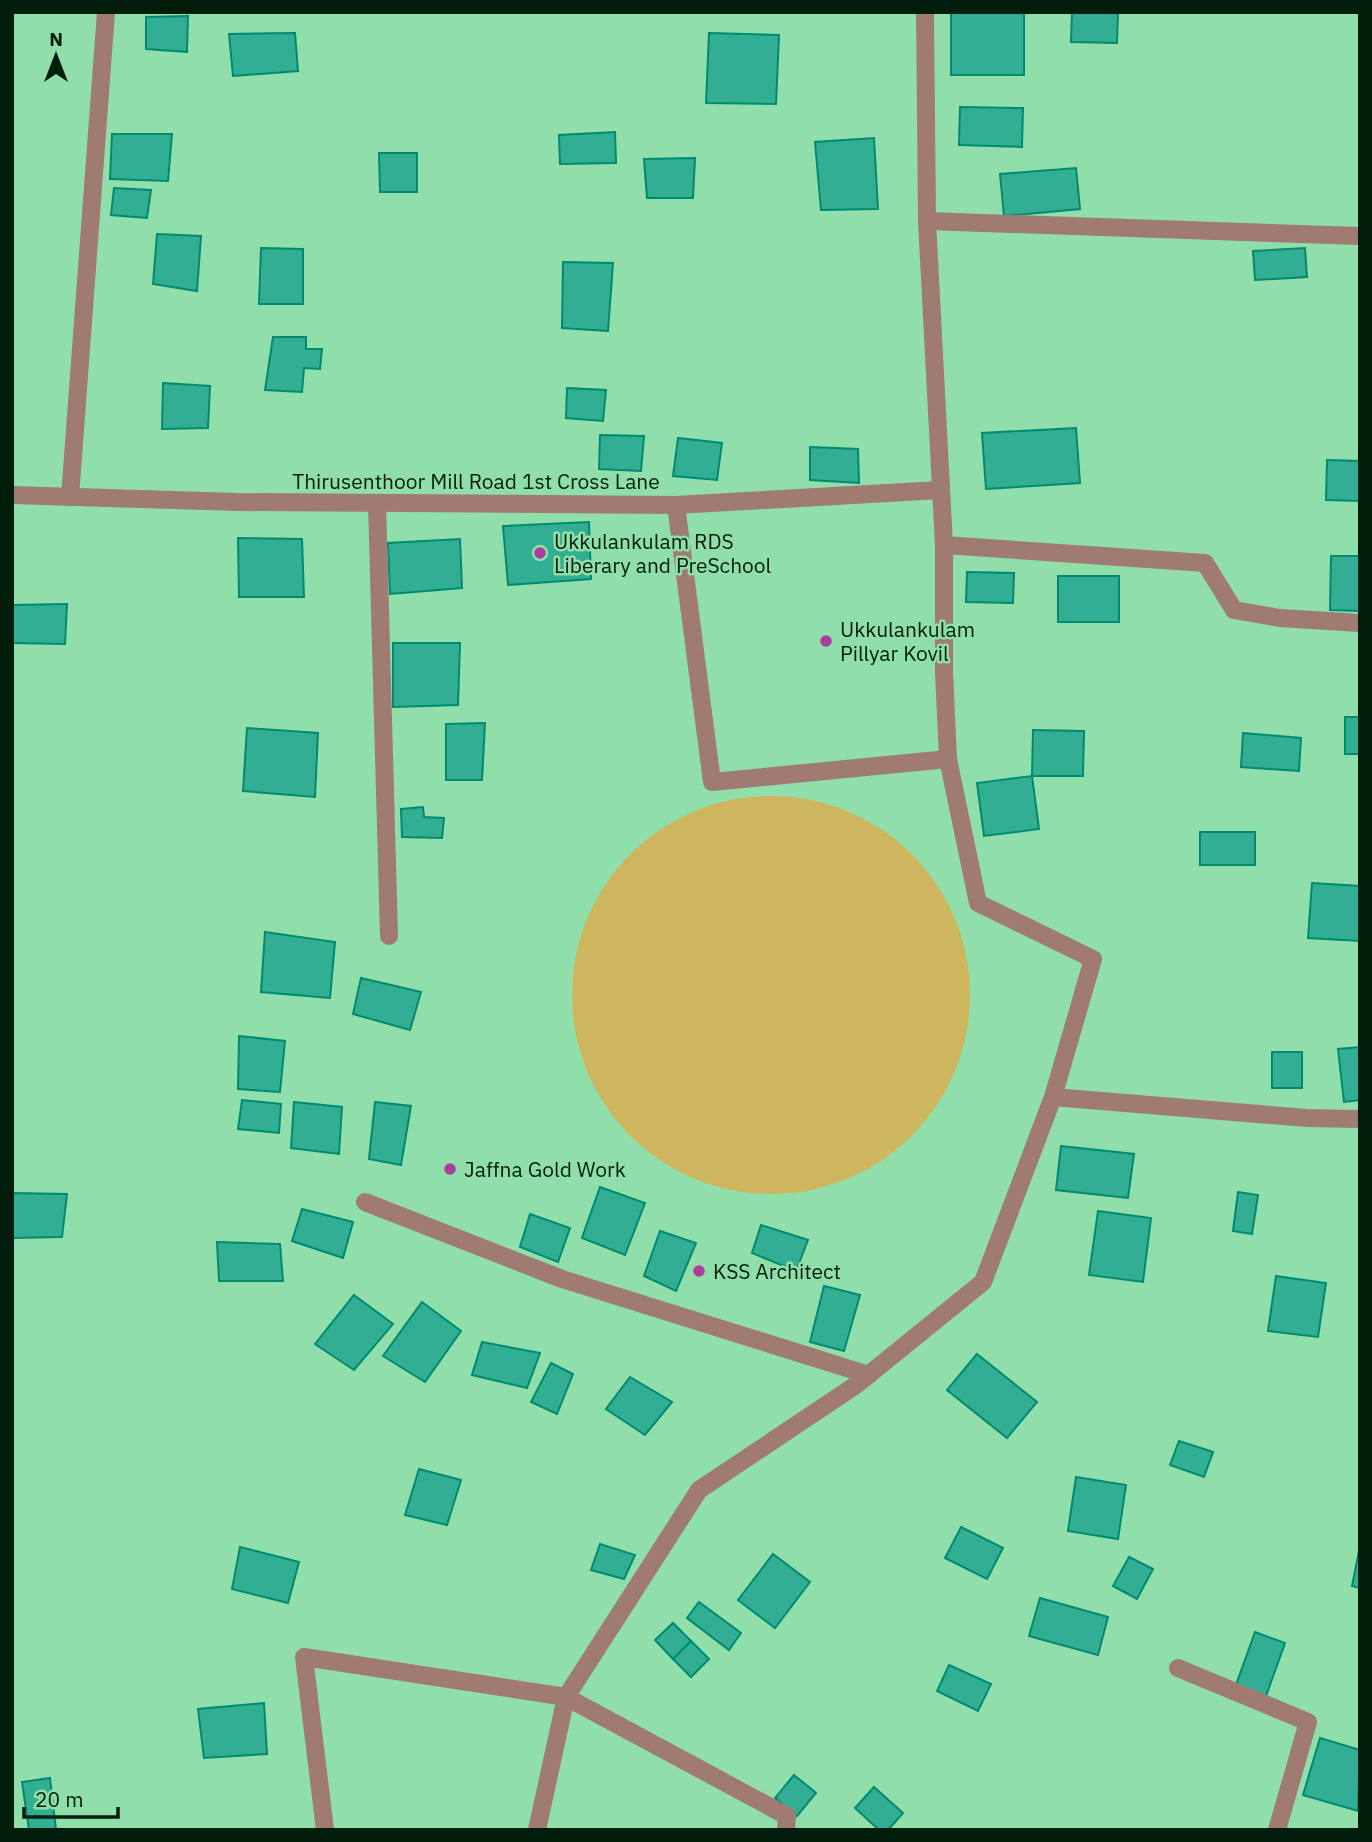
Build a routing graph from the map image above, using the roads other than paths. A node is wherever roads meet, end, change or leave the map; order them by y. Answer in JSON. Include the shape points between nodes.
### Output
{"nodes":[{"id":1,"x":106,"y":12,"type":"edge"},
{"id":2,"x":925,"y":12,"type":"edge"},
{"id":3,"x":927,"y":221,"type":"junction"},
{"id":4,"x":1360,"y":236,"type":"edge"},
{"id":5,"x":940,"y":490,"type":"junction"},
{"id":6,"x":12,"y":495,"type":"edge"},
{"id":7,"x":70,"y":497,"type":"junction"},
{"id":8,"x":377,"y":503,"type":"junction"},
{"id":9,"x":676,"y":505,"type":"junction"},
{"id":10,"x":944,"y":545,"type":"junction"},
{"id":11,"x":1360,"y":623,"type":"edge"},
{"id":12,"x":948,"y":759,"type":"junction"},
{"id":13,"x":389,"y":936,"type":"dead end"},
{"id":14,"x":1053,"y":1097,"type":"junction"},
{"id":15,"x":1360,"y":1119,"type":"edge"},
{"id":16,"x":365,"y":1202,"type":"dead end"},
{"id":17,"x":869,"y":1375,"type":"junction"},
{"id":18,"x":1178,"y":1668,"type":"dead end"},
{"id":19,"x":566,"y":1697,"type":"junction"},
{"id":20,"x":324,"y":1830,"type":"edge"},
{"id":21,"x":537,"y":1830,"type":"edge"},
{"id":22,"x":786,"y":1830,"type":"edge"},
{"id":23,"x":1277,"y":1830,"type":"edge"}],
"edges":[{"from":1,"to":7,"type":"street"},
{"from":2,"to":3,"type":"street"},
{"from":3,"to":4,"type":"street"},
{"from":3,"to":5,"type":"street"},
{"from":5,"to":9,"type":"street","name":"Thirusenthoor Mill Road 1st Cross Lane"},
{"from":5,"to":10,"type":"street"},
{"from":6,"to":7,"type":"street","name":"Thirusenthoor Mill Road 1st Cross Lane"},
{"from":7,"to":8,"type":"street","name":"Thirusenthoor Mill Road 1st Cross Lane"},
{"from":8,"to":9,"type":"street","name":"Thirusenthoor Mill Road 1st Cross Lane"},
{"from":8,"to":13,"type":"street"},
{"from":9,"to":12,"type":"street","via":[[712,782]]},
{"from":10,"to":11,"type":"street","via":[[1205,563],[1234,610]]},
{"from":10,"to":12,"type":"street"},
{"from":12,"to":14,"type":"street","via":[[978,903],[1093,959]]},
{"from":14,"to":15,"type":"street"},
{"from":14,"to":17,"type":"street","via":[[983,1282]]},
{"from":16,"to":17,"type":"street","via":[[562,1279]]},
{"from":17,"to":19,"type":"street","via":[[699,1490]]},
{"from":18,"to":23,"type":"street","via":[[1308,1721]]},
{"from":19,"to":20,"type":"street","via":[[304,1657]]},
{"from":19,"to":21,"type":"street"},
{"from":19,"to":22,"type":"street","via":[[787,1816]]}]}
